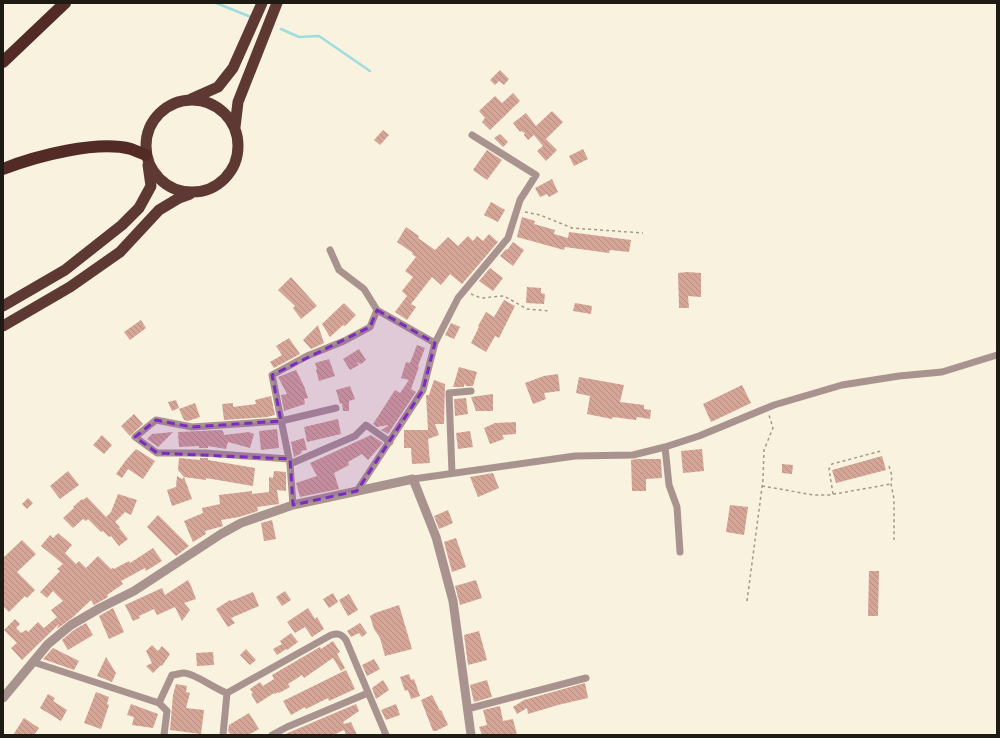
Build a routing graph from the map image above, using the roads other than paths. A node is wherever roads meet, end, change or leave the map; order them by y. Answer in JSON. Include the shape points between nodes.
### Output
{"nodes":[{"id":1,"x":65,"y":3,"type":"edge"},
{"id":2,"x":262,"y":3,"type":"edge"},
{"id":3,"x":277,"y":3,"type":"edge"},
{"id":4,"x":3,"y":62,"type":"edge"},
{"id":5,"x":188,"y":100,"type":"junction"},
{"id":6,"x":235,"y":127,"type":"junction"},
{"id":7,"x":472,"y":134,"type":"dead end"},
{"id":8,"x":146,"y":155,"type":"junction"},
{"id":9,"x":3,"y":169,"type":"edge"},
{"id":10,"x":194,"y":192,"type":"junction"},
{"id":11,"x":330,"y":250,"type":"dead end"},
{"id":12,"x":3,"y":306,"type":"edge"},
{"id":13,"x":377,"y":310,"type":"junction"},
{"id":14,"x":3,"y":326,"type":"edge"},
{"id":15,"x":434,"y":343,"type":"junction"},
{"id":16,"x":997,"y":355,"type":"edge"},
{"id":17,"x":471,"y":391,"type":"dead end"},
{"id":18,"x":336,"y":408,"type":"dead end"},
{"id":19,"x":281,"y":421,"type":"junction"},
{"id":20,"x":390,"y":442,"type":"junction"},
{"id":21,"x":665,"y":447,"type":"junction"},
{"id":22,"x":290,"y":461,"type":"junction"},
{"id":23,"x":452,"y":473,"type":"junction"},
{"id":24,"x":413,"y":479,"type":"junction"},
{"id":25,"x":357,"y":491,"type":"junction"},
{"id":26,"x":293,"y":504,"type":"junction"},
{"id":27,"x":680,"y":552,"type":"dead end"},
{"id":28,"x":33,"y":662,"type":"junction"},
{"id":29,"x":586,"y":678,"type":"dead end"},
{"id":30,"x":227,"y":693,"type":"junction"},
{"id":31,"x":368,"y":693,"type":"junction"},
{"id":32,"x":3,"y":698,"type":"edge"},
{"id":33,"x":159,"y":703,"type":"junction"},
{"id":34,"x":467,"y":709,"type":"junction"},
{"id":35,"x":164,"y":735,"type":"edge"},
{"id":36,"x":224,"y":735,"type":"edge"},
{"id":37,"x":272,"y":735,"type":"edge"},
{"id":38,"x":386,"y":735,"type":"edge"},
{"id":39,"x":471,"y":735,"type":"edge"}],
"edges":[{"from":1,"to":4,"type":"highway"},
{"from":2,"to":5,"type":"highway","via":[[233,68],[218,87]]},
{"from":3,"to":6,"type":"highway","via":[[238,102]]},
{"from":5,"to":6,"type":"highway","via":[[216,106],[227,115]]},
{"from":5,"to":8,"type":"highway","via":[[173,104],[160,112],[151,125]]},
{"from":6,"to":10,"type":"highway","via":[[239,145],[237,160],[231,173],[221,183],[208,190]]},
{"from":7,"to":15,"type":"street","via":[[536,175],[520,200],[508,238],[458,298]]},
{"from":8,"to":9,"type":"highway","via":[[130,149],[109,147],[81,149],[52,154]]},
{"from":8,"to":10,"type":"highway","via":[[158,179],[181,192]]},
{"from":8,"to":12,"type":"highway","via":[[151,186],[139,208],[122,225],[65,270]]},
{"from":10,"to":14,"type":"highway","via":[[159,210],[120,252],[70,287]]},
{"from":11,"to":13,"type":"street","via":[[339,270],[364,289]]},
{"from":13,"to":15,"type":"street"},
{"from":13,"to":19,"type":"street","via":[[370,327],[272,375]]},
{"from":15,"to":20,"type":"street","via":[[424,390]]},
{"from":16,"to":21,"type":"street","via":[[942,372],[842,385],[766,408]]},
{"from":17,"to":23,"type":"street","via":[[449,393]]},
{"from":18,"to":19,"type":"street"},
{"from":19,"to":22,"type":"street"},
{"from":19,"to":22,"type":"street","via":[[192,427],[156,420],[135,437],[157,453],[205,453]]},
{"from":20,"to":22,"type":"street","via":[[366,425],[355,436]]},
{"from":20,"to":25,"type":"street"},
{"from":21,"to":23,"type":"street","via":[[633,455],[575,456]]},
{"from":21,"to":27,"type":"street","via":[[669,485],[677,507]]},
{"from":22,"to":26,"type":"street"},
{"from":23,"to":24,"type":"street"},
{"from":24,"to":25,"type":"street"},
{"from":24,"to":34,"type":"street","via":[[436,536],[453,602]]},
{"from":25,"to":26,"type":"street"},
{"from":26,"to":28,"type":"street","via":[[241,523],[134,591],[71,625],[48,644]]},
{"from":28,"to":32,"type":"street"},
{"from":28,"to":33,"type":"street"},
{"from":29,"to":34,"type":"street"},
{"from":30,"to":31,"type":"street","via":[[336,633],[346,640]]},
{"from":30,"to":33,"type":"street","via":[[184,673],[172,675]]},
{"from":30,"to":36,"type":"street"},
{"from":31,"to":37,"type":"street"},
{"from":31,"to":38,"type":"street"},
{"from":33,"to":35,"type":"street","via":[[167,711]]},
{"from":34,"to":39,"type":"street"}]}
